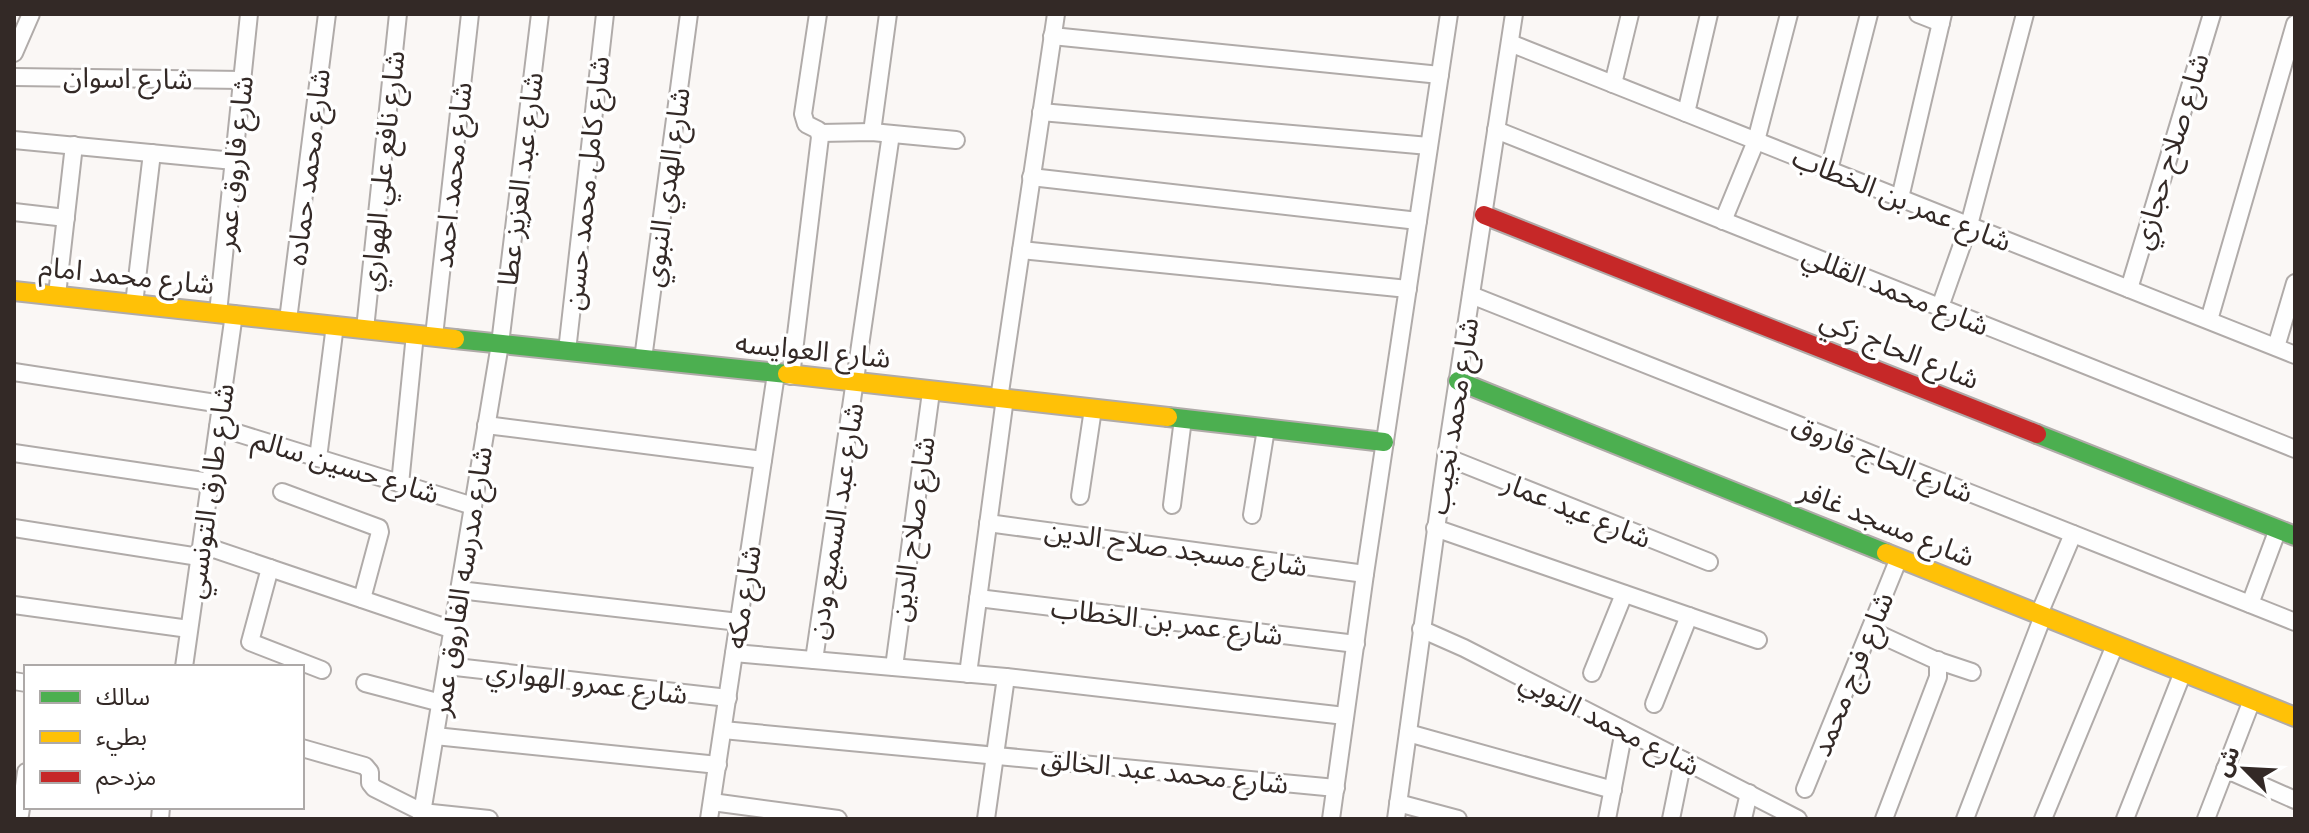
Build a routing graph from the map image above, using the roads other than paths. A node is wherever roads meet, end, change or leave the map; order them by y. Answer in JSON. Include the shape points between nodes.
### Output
{"nodes":[{"id":1,"x":31,"y":14,"type":"edge"},
{"id":2,"x":249,"y":14,"type":"edge"},
{"id":3,"x":327,"y":14,"type":"edge"},
{"id":4,"x":398,"y":14,"type":"edge"},
{"id":5,"x":470,"y":14,"type":"edge"},
{"id":6,"x":540,"y":14,"type":"edge"},
{"id":7,"x":605,"y":14,"type":"edge"},
{"id":8,"x":689,"y":14,"type":"edge"},
{"id":9,"x":818,"y":14,"type":"edge"},
{"id":10,"x":888,"y":14,"type":"edge"},
{"id":11,"x":1056,"y":14,"type":"edge"},
{"id":12,"x":1449,"y":14,"type":"edge"},
{"id":13,"x":1514,"y":14,"type":"edge"},
{"id":14,"x":1630,"y":14,"type":"edge"},
{"id":15,"x":1709,"y":14,"type":"edge"},
{"id":16,"x":1789,"y":14,"type":"edge"},
{"id":17,"x":1869,"y":14,"type":"edge"},
{"id":18,"x":1918,"y":14,"type":"edge"},
{"id":19,"x":2025,"y":14,"type":"edge"},
{"id":20,"x":2212,"y":14,"type":"edge"},
{"id":21,"x":1942,"y":18,"type":"edge"},
{"id":22,"x":2295,"y":24,"type":"edge"},
{"id":23,"x":1052,"y":36,"type":"junction"},
{"id":24,"x":1510,"y":43,"type":"junction"},
{"id":25,"x":14,"y":53,"type":"edge"},
{"id":26,"x":1440,"y":75,"type":"junction"},
{"id":27,"x":14,"y":77,"type":"edge"},
{"id":28,"x":243,"y":80,"type":"junction"},
{"id":29,"x":1613,"y":84,"type":"junction"},
{"id":30,"x":1041,"y":112,"type":"junction"},
{"id":31,"x":1686,"y":113,"type":"junction"},
{"id":32,"x":1496,"y":130,"type":"junction"},
{"id":33,"x":872,"y":132,"type":"junction"},
{"id":34,"x":820,"y":133,"type":"junction"},
{"id":35,"x":891,"y":134,"type":"junction"},
{"id":36,"x":14,"y":140,"type":"edge"},
{"id":37,"x":956,"y":140,"type":"dead end"},
{"id":38,"x":1756,"y":141,"type":"junction"},
{"id":39,"x":74,"y":145,"type":"junction"},
{"id":40,"x":1429,"y":146,"type":"junction"},
{"id":41,"x":152,"y":153,"type":"junction"},
{"id":42,"x":234,"y":161,"type":"junction"},
{"id":43,"x":1829,"y":170,"type":"junction"},
{"id":44,"x":1031,"y":177,"type":"junction"},
{"id":45,"x":1900,"y":198,"type":"junction"},
{"id":46,"x":14,"y":212,"type":"edge"},
{"id":47,"x":1484,"y":215,"type":"junction"},
{"id":48,"x":66,"y":218,"type":"junction"},
{"id":49,"x":1418,"y":221,"type":"junction"},
{"id":50,"x":1723,"y":221,"type":"junction"},
{"id":51,"x":1969,"y":225,"type":"junction"},
{"id":52,"x":1021,"y":250,"type":"junction"},
{"id":53,"x":2295,"y":283,"type":"edge"},
{"id":54,"x":1408,"y":289,"type":"junction"},
{"id":55,"x":2129,"y":289,"type":"junction"},
{"id":56,"x":14,"y":291,"type":"edge"},
{"id":57,"x":57,"y":295,"type":"junction"},
{"id":58,"x":1471,"y":295,"type":"junction"},
{"id":59,"x":134,"y":304,"type":"junction"},
{"id":60,"x":1940,"y":307,"type":"junction"},
{"id":61,"x":226,"y":313,"type":"junction"},
{"id":62,"x":288,"y":320,"type":"junction"},
{"id":63,"x":2209,"y":320,"type":"junction"},
{"id":64,"x":335,"y":325,"type":"junction"},
{"id":65,"x":365,"y":329,"type":"junction"},
{"id":66,"x":425,"y":335,"type":"junction"},
{"id":67,"x":500,"y":344,"type":"junction"},
{"id":68,"x":2276,"y":347,"type":"junction"},
{"id":69,"x":567,"y":351,"type":"junction"},
{"id":70,"x":2295,"y":355,"type":"edge"},
{"id":71,"x":643,"y":359,"type":"junction"},
{"id":72,"x":14,"y":372,"type":"edge"},
{"id":73,"x":784,"y":375,"type":"junction"},
{"id":74,"x":1458,"y":381,"type":"junction"},
{"id":75,"x":856,"y":383,"type":"junction"},
{"id":76,"x":931,"y":392,"type":"junction"},
{"id":77,"x":1002,"y":398,"type":"junction"},
{"id":78,"x":222,"y":404,"type":"junction"},
{"id":79,"x":1093,"y":409,"type":"junction"},
{"id":80,"x":1183,"y":419,"type":"junction"},
{"id":81,"x":486,"y":425,"type":"junction"},
{"id":82,"x":218,"y":427,"type":"junction"},
{"id":83,"x":1266,"y":429,"type":"junction"},
{"id":84,"x":1384,"y":442,"type":"junction"},
{"id":85,"x":2295,"y":449,"type":"edge"},
{"id":86,"x":14,"y":453,"type":"edge"},
{"id":87,"x":1446,"y":457,"type":"junction"},
{"id":88,"x":318,"y":458,"type":"junction"},
{"id":89,"x":763,"y":460,"type":"junction"},
{"id":90,"x":210,"y":482,"type":"junction"},
{"id":91,"x":400,"y":484,"type":"junction"},
{"id":92,"x":282,"y":492,"type":"dead end"},
{"id":93,"x":1080,"y":496,"type":"dead end"},
{"id":94,"x":1172,"y":505,"type":"dead end"},
{"id":95,"x":473,"y":506,"type":"junction"},
{"id":96,"x":1252,"y":515,"type":"dead end"},
{"id":97,"x":988,"y":523,"type":"junction"},
{"id":98,"x":14,"y":528,"type":"edge"},
{"id":99,"x":1435,"y":528,"type":"junction"},
{"id":100,"x":2286,"y":533,"type":"edge"},
{"id":101,"x":2073,"y":534,"type":"junction"},
{"id":102,"x":200,"y":551,"type":"junction"},
{"id":103,"x":1899,"y":558,"type":"junction"},
{"id":104,"x":1709,"y":562,"type":"dead end"},
{"id":105,"x":270,"y":568,"type":"junction"},
{"id":106,"x":1365,"y":574,"type":"junction"},
{"id":107,"x":459,"y":590,"type":"junction"},
{"id":108,"x":1624,"y":594,"type":"junction"},
{"id":109,"x":978,"y":598,"type":"junction"},
{"id":110,"x":362,"y":599,"type":"junction"},
{"id":111,"x":2250,"y":604,"type":"junction"},
{"id":112,"x":14,"y":605,"type":"edge"},
{"id":113,"x":2041,"y":615,"type":"junction"},
{"id":114,"x":1689,"y":616,"type":"junction"},
{"id":115,"x":739,"y":622,"type":"junction"},
{"id":116,"x":2295,"y":622,"type":"edge"},
{"id":117,"x":189,"y":629,"type":"junction"},
{"id":118,"x":1421,"y":629,"type":"junction"},
{"id":119,"x":453,"y":630,"type":"junction"},
{"id":120,"x":1870,"y":630,"type":"junction"},
{"id":121,"x":1758,"y":640,"type":"dead end"},
{"id":122,"x":1356,"y":644,"type":"junction"},
{"id":123,"x":2115,"y":645,"type":"junction"},
{"id":124,"x":734,"y":653,"type":"junction"},
{"id":125,"x":814,"y":660,"type":"junction"},
{"id":126,"x":1938,"y":660,"type":"junction"},
{"id":127,"x":184,"y":665,"type":"edge"},
{"id":128,"x":447,"y":666,"type":"junction"},
{"id":129,"x":894,"y":667,"type":"junction"},
{"id":130,"x":322,"y":670,"type":"dead end"},
{"id":131,"x":1972,"y":672,"type":"dead end"},
{"id":132,"x":2183,"y":672,"type":"junction"},
{"id":133,"x":1592,"y":673,"type":"dead end"},
{"id":134,"x":968,"y":674,"type":"junction"},
{"id":135,"x":1006,"y":677,"type":"junction"},
{"id":136,"x":365,"y":683,"type":"dead end"},
{"id":137,"x":728,"y":698,"type":"junction"},
{"id":138,"x":2252,"y":700,"type":"junction"},
{"id":139,"x":441,"y":703,"type":"junction"},
{"id":140,"x":1654,"y":704,"type":"dead end"},
{"id":141,"x":1345,"y":716,"type":"junction"},
{"id":142,"x":2295,"y":717,"type":"edge"},
{"id":143,"x":723,"y":730,"type":"junction"},
{"id":144,"x":1624,"y":730,"type":"junction"},
{"id":145,"x":1408,"y":733,"type":"junction"},
{"id":146,"x":435,"y":736,"type":"junction"},
{"id":147,"x":304,"y":749,"type":"edge"},
{"id":148,"x":995,"y":754,"type":"junction"},
{"id":149,"x":1683,"y":760,"type":"junction"},
{"id":150,"x":718,"y":765,"type":"junction"},
{"id":151,"x":2225,"y":769,"type":"junction"},
{"id":152,"x":24,"y":786,"type":"edge"},
{"id":153,"x":1336,"y":788,"type":"junction"},
{"id":154,"x":1805,"y":789,"type":"dead end"},
{"id":155,"x":1613,"y":790,"type":"junction"},
{"id":156,"x":1749,"y":793,"type":"junction"},
{"id":157,"x":2295,"y":800,"type":"edge"},
{"id":158,"x":712,"y":802,"type":"junction"},
{"id":159,"x":1397,"y":811,"type":"edge"},
{"id":160,"x":20,"y":815,"type":"dead end"},
{"id":161,"x":422,"y":816,"type":"edge"},
{"id":162,"x":489,"y":819,"type":"edge"},
{"id":163,"x":709,"y":819,"type":"edge"},
{"id":164,"x":838,"y":819,"type":"edge"},
{"id":165,"x":986,"y":819,"type":"edge"},
{"id":166,"x":1331,"y":819,"type":"edge"},
{"id":167,"x":1458,"y":819,"type":"edge"},
{"id":168,"x":1607,"y":819,"type":"edge"},
{"id":169,"x":1671,"y":819,"type":"edge"},
{"id":170,"x":1743,"y":819,"type":"edge"},
{"id":171,"x":1798,"y":819,"type":"edge"},
{"id":172,"x":1884,"y":819,"type":"edge"},
{"id":173,"x":1965,"y":819,"type":"edge"},
{"id":174,"x":2043,"y":819,"type":"edge"},
{"id":175,"x":2125,"y":819,"type":"edge"},
{"id":176,"x":2206,"y":819,"type":"edge"}],
"edges":[{"from":1,"to":25,"type":"street"},
{"from":2,"to":28,"type":"street","name":"شارع فاروق عمر"},
{"from":3,"to":62,"type":"street","name":"شارع محمد حماده"},
{"from":4,"to":65,"type":"street","name":"شارع نافع علي الهواري"},
{"from":5,"to":66,"type":"street","name":"شارع محمد احمد"},
{"from":6,"to":67,"type":"street","name":"شارع عبد العزيز عطا"},
{"from":7,"to":69,"type":"street","name":"شارع كامل محمد حسن"},
{"from":8,"to":71,"type":"street","name":"شارع الهدي النبوي"},
{"from":9,"to":34,"type":"street","via":[[803,114],[806,124]]},
{"from":10,"to":33,"type":"street"},
{"from":11,"to":23,"type":"street"},
{"from":12,"to":26,"type":"street"},
{"from":13,"to":24,"type":"street","name":"شارع محمد نجيب"},
{"from":14,"to":29,"type":"street"},
{"from":15,"to":31,"type":"street"},
{"from":16,"to":38,"type":"street"},
{"from":17,"to":43,"type":"street"},
{"from":18,"to":21,"type":"street"},
{"from":19,"to":51,"type":"street"},
{"from":20,"to":55,"type":"street","name":"شارع صلاح حجازي"},
{"from":21,"to":45,"type":"street"},
{"from":22,"to":63,"type":"street"},
{"from":23,"to":26,"type":"street"},
{"from":23,"to":30,"type":"street"},
{"from":24,"to":29,"type":"street","name":"شارع عمر بن الخطاب"},
{"from":24,"to":32,"type":"street","name":"شارع محمد نجيب"},
{"from":26,"to":40,"type":"street"},
{"from":27,"to":28,"type":"street","name":"شارع اسوان"},
{"from":28,"to":42,"type":"street","name":"شارع فاروق عمر"},
{"from":29,"to":31,"type":"street","name":"شارع عمر بن الخطاب"},
{"from":30,"to":40,"type":"street"},
{"from":30,"to":44,"type":"street"},
{"from":31,"to":38,"type":"street","name":"شارع عمر بن الخطاب"},
{"from":32,"to":47,"type":"street","name":"شارع محمد نجيب"},
{"from":32,"to":50,"type":"street","name":"شارع محمد القللي"},
{"from":33,"to":34,"type":"street"},
{"from":33,"to":35,"type":"street"},
{"from":34,"to":73,"type":"street","name":"شارع مكه"},
{"from":35,"to":37,"type":"street"},
{"from":35,"to":75,"type":"street","name":"شارع عبد السميع ودن"},
{"from":36,"to":39,"type":"street"},
{"from":38,"to":43,"type":"street","name":"شارع عمر بن الخطاب"},
{"from":38,"to":50,"type":"street"},
{"from":39,"to":41,"type":"street"},
{"from":39,"to":48,"type":"street"},
{"from":40,"to":49,"type":"street"},
{"from":41,"to":42,"type":"street"},
{"from":41,"to":59,"type":"street"},
{"from":42,"to":61,"type":"street","name":"شارع فاروق عمر"},
{"from":43,"to":45,"type":"street","name":"شارع عمر بن الخطاب"},
{"from":44,"to":49,"type":"street"},
{"from":44,"to":52,"type":"street"},
{"from":45,"to":51,"type":"street","name":"شارع عمر بن الخطاب"},
{"from":46,"to":48,"type":"street"},
{"from":47,"to":58,"type":"street","name":"شارع محمد نجيب"},
{"from":47,"to":100,"type":"street","name":"شارع الحاج زكي"},
{"from":48,"to":57,"type":"street"},
{"from":49,"to":54,"type":"street"},
{"from":50,"to":60,"type":"street","name":"شارع محمد القللي"},
{"from":51,"to":55,"type":"street","name":"شارع عمر بن الخطاب"},
{"from":51,"to":60,"type":"street"},
{"from":52,"to":54,"type":"street"},
{"from":52,"to":77,"type":"street"},
{"from":53,"to":68,"type":"street"},
{"from":54,"to":84,"type":"street"},
{"from":55,"to":63,"type":"street","name":"شارع عمر بن الخطاب"},
{"from":56,"to":57,"type":"street","name":"شارع محمد امام"},
{"from":57,"to":59,"type":"street","name":"شارع محمد امام"},
{"from":58,"to":74,"type":"street","name":"شارع محمد نجيب"},
{"from":58,"to":101,"type":"street","name":"شارع الحاج فاروق"},
{"from":59,"to":61,"type":"street","name":"شارع محمد امام"},
{"from":60,"to":85,"type":"street","name":"شارع محمد القللي"},
{"from":61,"to":62,"type":"street","name":"شارع العوايسه"},
{"from":61,"to":78,"type":"street","name":"شارع طارق التونسي"},
{"from":62,"to":64,"type":"street","name":"شارع العوايسه"},
{"from":63,"to":68,"type":"street","name":"شارع عمر بن الخطاب"},
{"from":64,"to":65,"type":"street","name":"شارع العوايسه"},
{"from":64,"to":88,"type":"street"},
{"from":65,"to":66,"type":"street","name":"شارع العوايسه"},
{"from":66,"to":67,"type":"street","name":"شارع العوايسه"},
{"from":66,"to":91,"type":"street","name":"شارع محمد احمد"},
{"from":67,"to":69,"type":"street","name":"شارع العوايسه"},
{"from":67,"to":81,"type":"street","name":"شارع مدرسه الفاروق عمر"},
{"from":68,"to":70,"type":"street","name":"شارع عمر بن الخطاب"},
{"from":69,"to":71,"type":"street","name":"شارع العوايسه"},
{"from":71,"to":73,"type":"street","name":"شارع العوايسه"},
{"from":72,"to":78,"type":"street"},
{"from":73,"to":75,"type":"street","name":"شارع العوايسه"},
{"from":73,"to":89,"type":"street","name":"شارع مكه"},
{"from":74,"to":87,"type":"street","name":"شارع محمد نجيب"},
{"from":74,"to":103,"type":"street","name":"شارع مسجد غافر"},
{"from":75,"to":76,"type":"street","name":"شارع العوايسه"},
{"from":75,"to":125,"type":"street","name":"شارع عبد السميع ودن"},
{"from":76,"to":77,"type":"street","name":"شارع العوايسه"},
{"from":76,"to":129,"type":"street","name":"شارع صلاح الدين"},
{"from":77,"to":79,"type":"street","name":"شارع العوايسه"},
{"from":77,"to":97,"type":"street"},
{"from":78,"to":82,"type":"street","name":"شارع طارق التونسي"},
{"from":79,"to":80,"type":"street","name":"شارع العوايسه"},
{"from":79,"to":93,"type":"street"},
{"from":80,"to":83,"type":"street","name":"شارع العوايسه"},
{"from":80,"to":94,"type":"street"},
{"from":81,"to":89,"type":"street"},
{"from":81,"to":95,"type":"street","name":"شارع مدرسه الفاروق عمر"},
{"from":82,"to":88,"type":"street","name":"شارع حسين سالم"},
{"from":82,"to":90,"type":"street","name":"شارع طارق التونسي"},
{"from":83,"to":84,"type":"street","name":"شارع العوايسه"},
{"from":83,"to":96,"type":"street"},
{"from":84,"to":106,"type":"street"},
{"from":86,"to":90,"type":"street"},
{"from":87,"to":99,"type":"street","name":"شارع محمد نجيب"},
{"from":87,"to":104,"type":"street","name":"شارع عيد عمار"},
{"from":88,"to":91,"type":"street","name":"شارع حسين سالم"},
{"from":89,"to":115,"type":"street","name":"شارع مكه"},
{"from":90,"to":102,"type":"street","name":"شارع طارق التونسي"},
{"from":91,"to":95,"type":"street","name":"شارع حسين سالم"},
{"from":92,"to":110,"type":"street","via":[[379,528]]},
{"from":95,"to":107,"type":"street","name":"شارع مدرسه الفاروق عمر"},
{"from":97,"to":106,"type":"street","name":"شارع مسجد صلاح الدين"},
{"from":97,"to":109,"type":"street"},
{"from":98,"to":102,"type":"street"},
{"from":99,"to":108,"type":"street"},
{"from":99,"to":118,"type":"street","name":"شارع محمد نجيب"},
{"from":100,"to":111,"type":"street"},
{"from":101,"to":111,"type":"street","name":"شارع الحاج فاروق"},
{"from":101,"to":113,"type":"street"},
{"from":102,"to":105,"type":"street"},
{"from":102,"to":117,"type":"street","name":"شارع طارق التونسي"},
{"from":103,"to":113,"type":"street","name":"شارع مسجد غافر"},
{"from":103,"to":120,"type":"street","name":"شارع فرج محمد"},
{"from":105,"to":110,"type":"street"},
{"from":105,"to":130,"type":"street","via":[[250,642]]},
{"from":106,"to":122,"type":"street"},
{"from":107,"to":115,"type":"street"},
{"from":107,"to":119,"type":"street","name":"شارع مدرسه الفاروق عمر"},
{"from":108,"to":114,"type":"street"},
{"from":108,"to":133,"type":"street"},
{"from":109,"to":122,"type":"street","name":"شارع عمر بن الخطاب"},
{"from":109,"to":134,"type":"street"},
{"from":110,"to":119,"type":"street"},
{"from":111,"to":116,"type":"street","name":"شارع الحاج فاروق"},
{"from":112,"to":117,"type":"street"},
{"from":113,"to":123,"type":"street","name":"شارع مسجد غافر"},
{"from":113,"to":173,"type":"street"},
{"from":114,"to":121,"type":"street"},
{"from":114,"to":140,"type":"street"},
{"from":115,"to":124,"type":"street","name":"شارع مكه"},
{"from":117,"to":127,"type":"street","name":"شارع طارق التونسي"},
{"from":118,"to":144,"type":"street","name":"شارع محمد النوبي"},
{"from":118,"to":145,"type":"street","name":"شارع محمد نجيب"},
{"from":119,"to":128,"type":"street","name":"شارع مدرسه الفاروق عمر"},
{"from":120,"to":126,"type":"street"},
{"from":120,"to":154,"type":"street","name":"شارع فرج محمد"},
{"from":122,"to":141,"type":"street"},
{"from":123,"to":132,"type":"street","name":"شارع مسجد غافر"},
{"from":123,"to":174,"type":"street"},
{"from":124,"to":125,"type":"street"},
{"from":124,"to":137,"type":"street","name":"شارع مكه"},
{"from":125,"to":129,"type":"street"},
{"from":126,"to":131,"type":"street"},
{"from":126,"to":172,"type":"street","via":[[1938,677]]},
{"from":128,"to":137,"type":"street","name":"شارع عمرو الهواري"},
{"from":128,"to":139,"type":"street","name":"شارع مدرسه الفاروق عمر"},
{"from":129,"to":134,"type":"street"},
{"from":132,"to":138,"type":"street","name":"شارع مسجد غافر"},
{"from":132,"to":175,"type":"street"},
{"from":134,"to":135,"type":"street"},
{"from":135,"to":141,"type":"street"},
{"from":135,"to":148,"type":"street"},
{"from":136,"to":139,"type":"street"},
{"from":137,"to":143,"type":"street","name":"شارع مكه"},
{"from":138,"to":142,"type":"street","name":"شارع مسجد غافر"},
{"from":138,"to":151,"type":"street"},
{"from":139,"to":146,"type":"street","name":"شارع مدرسه الفاروق عمر"},
{"from":141,"to":153,"type":"street"},
{"from":143,"to":148,"type":"street","name":"شارع محمد عبد الخالق"},
{"from":143,"to":150,"type":"street","name":"شارع مكه"},
{"from":144,"to":149,"type":"street","name":"شارع محمد النوبي"},
{"from":144,"to":155,"type":"street"},
{"from":145,"to":155,"type":"street"},
{"from":145,"to":159,"type":"street","name":"شارع محمد نجيب"},
{"from":146,"to":150,"type":"street"},
{"from":146,"to":161,"type":"street","name":"شارع مدرسه الفاروق عمر"},
{"from":147,"to":161,"type":"street","via":[[365,766],[374,788]]},
{"from":148,"to":153,"type":"street","name":"شارع محمد عبد الخالق"},
{"from":148,"to":165,"type":"street"},
{"from":149,"to":156,"type":"street","name":"شارع محمد النوبي"},
{"from":149,"to":169,"type":"street"},
{"from":150,"to":158,"type":"street","name":"شارع مكه"},
{"from":151,"to":157,"type":"street"},
{"from":151,"to":176,"type":"street"},
{"from":152,"to":160,"type":"street"},
{"from":153,"to":166,"type":"street"},
{"from":155,"to":168,"type":"street"},
{"from":156,"to":170,"type":"street"},
{"from":156,"to":171,"type":"street","name":"شارع محمد النوبي"},
{"from":158,"to":163,"type":"street","name":"شارع مكه"},
{"from":158,"to":164,"type":"street"},
{"from":159,"to":167,"type":"street"},
{"from":161,"to":162,"type":"street"}]}
